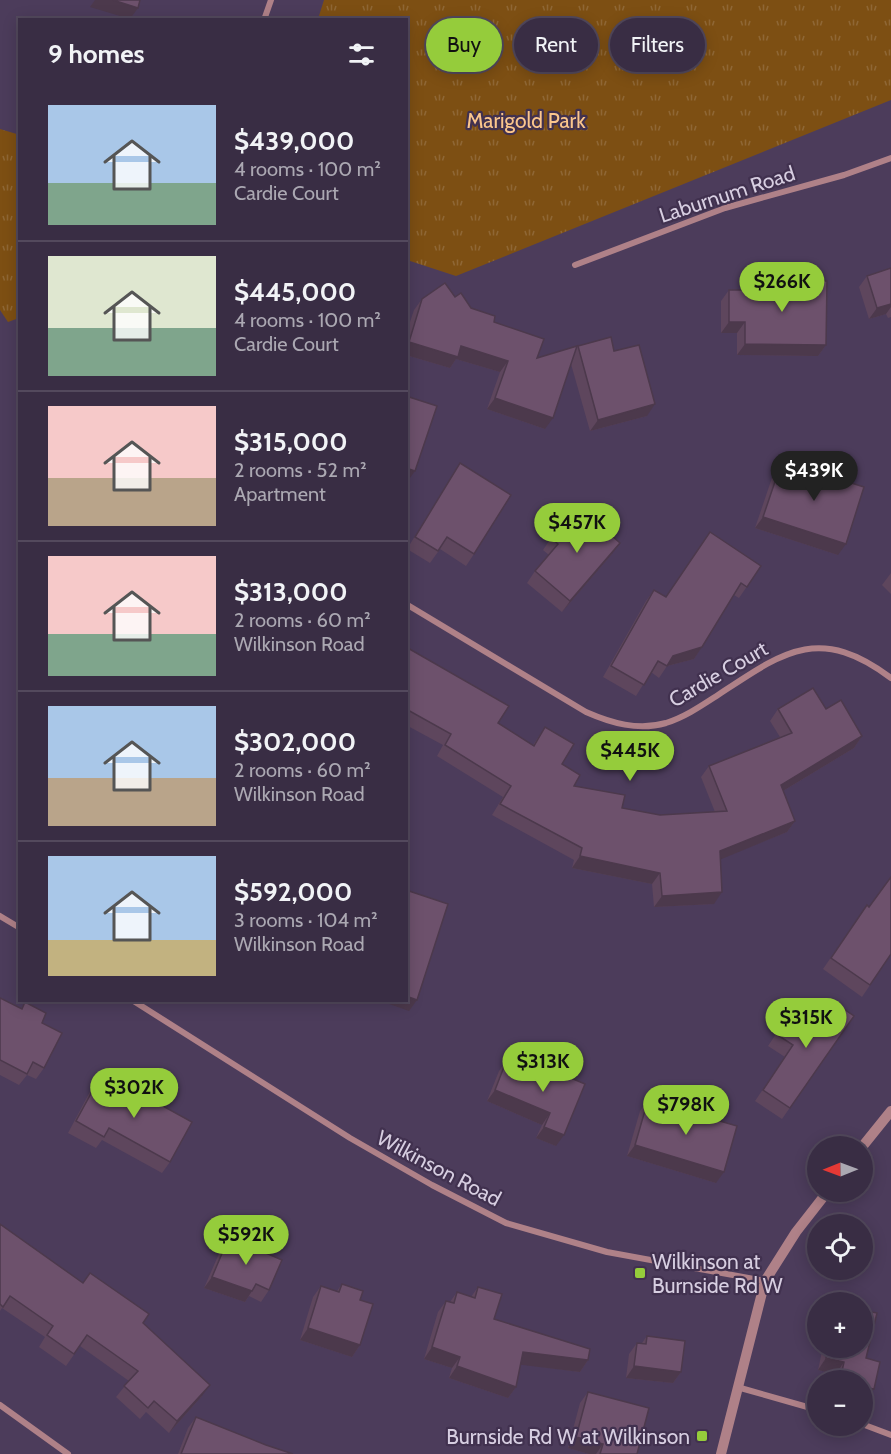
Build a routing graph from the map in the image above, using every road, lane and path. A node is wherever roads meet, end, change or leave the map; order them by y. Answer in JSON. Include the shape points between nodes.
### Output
{"nodes":[{"id":1,"x":271,"y":0,"type":"edge"},
{"id":2,"x":265,"y":18,"type":"edge"},
{"id":3,"x":891,"y":159,"type":"edge"},
{"id":4,"x":575,"y":265,"type":"dead end"},
{"id":5,"x":408,"y":605,"type":"edge"},
{"id":6,"x":891,"y":678,"type":"edge"},
{"id":7,"x":0,"y":916,"type":"edge"},
{"id":8,"x":18,"y":927,"type":"edge"},
{"id":9,"x":135,"y":1002,"type":"edge"},
{"id":10,"x":891,"y":1111,"type":"edge"},
{"id":11,"x":871,"y":1136,"type":"edge"},
{"id":12,"x":819,"y":1202,"type":"edge"},
{"id":13,"x":765,"y":1281,"type":"junction"},
{"id":14,"x":736,"y":1387,"type":"junction"},
{"id":15,"x":0,"y":1405,"type":"edge"},
{"id":16,"x":807,"y":1407,"type":"edge"},
{"id":17,"x":873,"y":1428,"type":"edge"},
{"id":18,"x":891,"y":1435,"type":"edge"},
{"id":19,"x":68,"y":1454,"type":"edge"},
{"id":20,"x":721,"y":1454,"type":"edge"}],
"edges":[{"from":1,"to":2,"type":"street"},
{"from":3,"to":4,"type":"street","name":"Laburnum Road","via":[[725,208]]},
{"from":5,"to":6,"type":"street","name":"Cardie Court","via":[[586,712],[628,725],[664,724],[689,714],[772,659],[800,650],[824,648],[851,654]]},
{"from":7,"to":8,"type":"street"},
{"from":9,"to":13,"type":"street","name":"Wilkinson Road","via":[[350,1138],[506,1223],[607,1252]]},
{"from":10,"to":11,"type":"street"},
{"from":12,"to":13,"type":"street"},
{"from":13,"to":14,"type":"street"},
{"from":14,"to":16,"type":"street"},
{"from":14,"to":20,"type":"street"},
{"from":15,"to":19,"type":"street"},
{"from":17,"to":18,"type":"street"}]}
